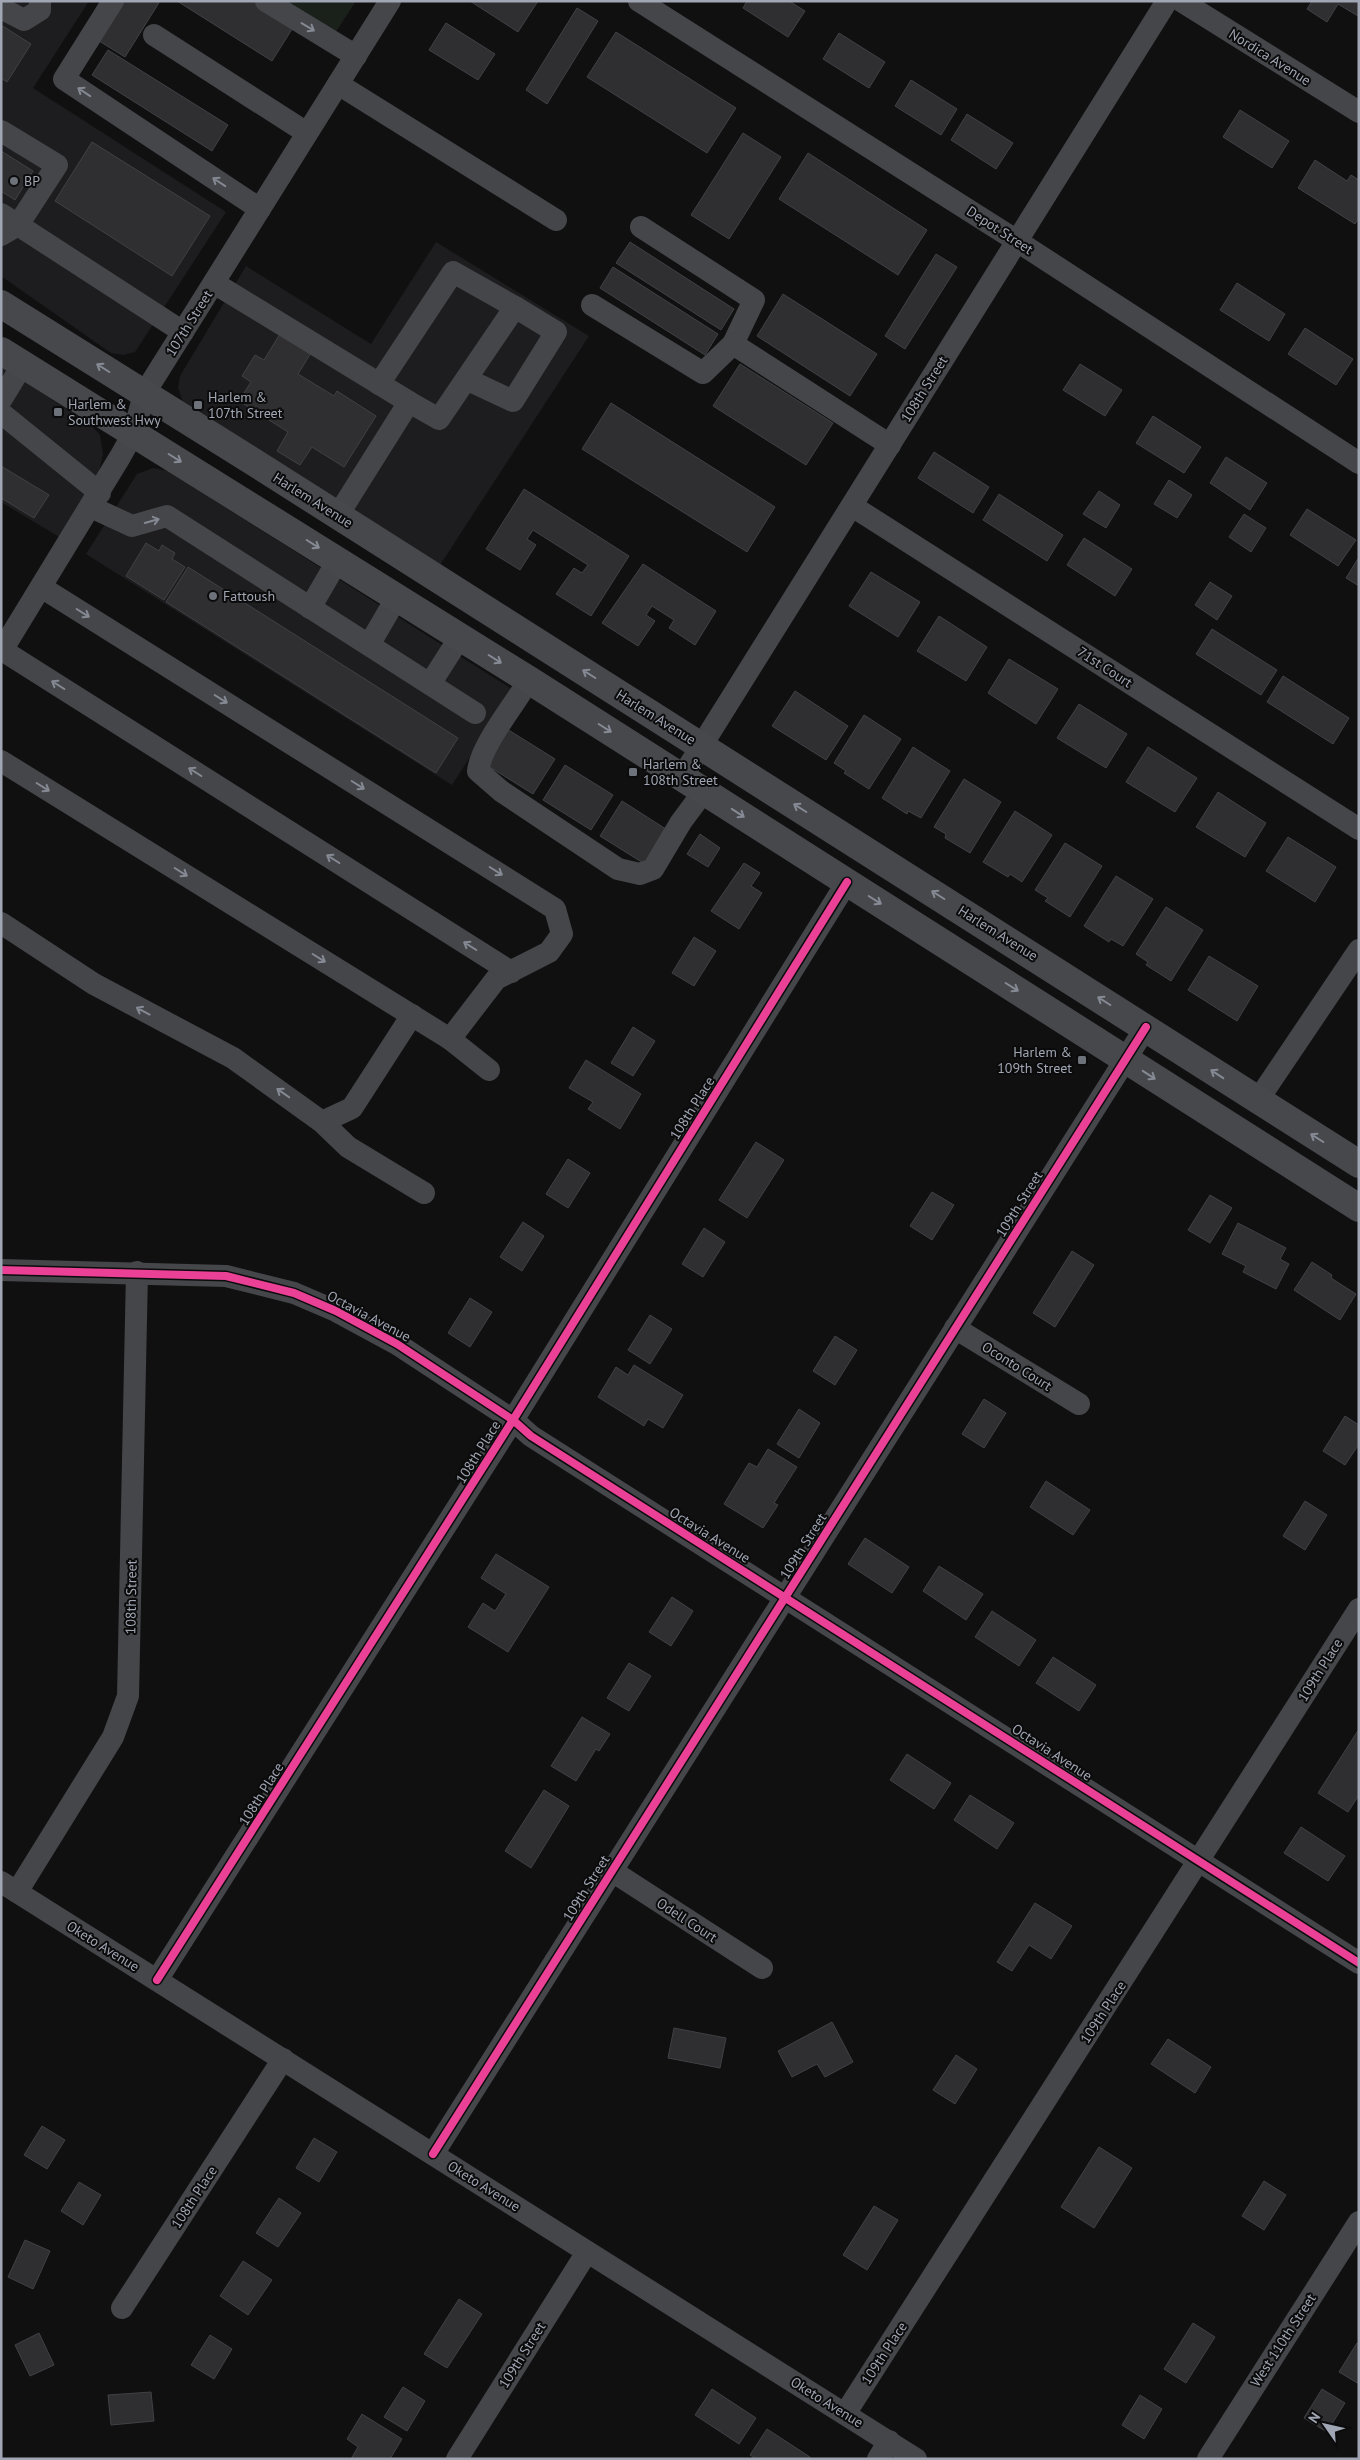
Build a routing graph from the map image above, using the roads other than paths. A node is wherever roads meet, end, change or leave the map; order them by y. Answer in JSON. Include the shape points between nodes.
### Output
{"nodes":[{"id":1,"x":40,"y":1,"type":"edge"},
{"id":2,"x":113,"y":1,"type":"edge"},
{"id":3,"x":266,"y":1,"type":"edge"},
{"id":4,"x":390,"y":1,"type":"edge"},
{"id":5,"x":639,"y":1,"type":"edge"},
{"id":6,"x":1167,"y":1,"type":"edge"},
{"id":7,"x":1181,"y":1,"type":"edge"},
{"id":8,"x":1,"y":8,"type":"edge"},
{"id":9,"x":154,"y":35,"type":"dead end"},
{"id":10,"x":356,"y":56,"type":"junction"},
{"id":11,"x":338,"y":84,"type":"junction"},
{"id":12,"x":1359,"y":112,"type":"edge"},
{"id":13,"x":1,"y":131,"type":"edge"},
{"id":14,"x":308,"y":133,"type":"junction"},
{"id":15,"x":260,"y":209,"type":"junction"},
{"id":16,"x":556,"y":220,"type":"dead end"},
{"id":17,"x":7,"y":225,"type":"edge"},
{"id":18,"x":641,"y":227,"type":"dead end"},
{"id":19,"x":1017,"y":241,"type":"junction"},
{"id":20,"x":1,"y":245,"type":"edge"},
{"id":21,"x":1,"y":251,"type":"edge"},
{"id":22,"x":214,"y":283,"type":"junction"},
{"id":23,"x":1,"y":304,"type":"edge"},
{"id":24,"x":592,"y":305,"type":"dead end"},
{"id":25,"x":515,"y":307,"type":"junction"},
{"id":26,"x":183,"y":332,"type":"junction"},
{"id":27,"x":733,"y":344,"type":"junction"},
{"id":28,"x":12,"y":357,"type":"edge"},
{"id":29,"x":466,"y":379,"type":"junction"},
{"id":30,"x":379,"y":384,"type":"junction"},
{"id":31,"x":144,"y":394,"type":"junction"},
{"id":32,"x":1,"y":400,"type":"edge"},
{"id":33,"x":409,"y":402,"type":"junction"},
{"id":34,"x":1,"y":413,"type":"edge"},
{"id":35,"x":134,"y":432,"type":"junction"},
{"id":36,"x":890,"y":445,"type":"junction"},
{"id":37,"x":1359,"y":463,"type":"edge"},
{"id":38,"x":95,"y":500,"type":"junction"},
{"id":39,"x":852,"y":506,"type":"junction"},
{"id":40,"x":338,"y":515,"type":"junction"},
{"id":41,"x":338,"y":560,"type":"junction"},
{"id":42,"x":41,"y":587,"type":"junction"},
{"id":43,"x":397,"y":597,"type":"junction"},
{"id":44,"x":310,"y":608,"type":"junction"},
{"id":45,"x":460,"y":637,"type":"junction"},
{"id":46,"x":4,"y":641,"type":"edge"},
{"id":47,"x":369,"y":645,"type":"junction"},
{"id":48,"x":529,"y":680,"type":"junction"},
{"id":49,"x":430,"y":684,"type":"junction"},
{"id":50,"x":475,"y":713,"type":"dead end"},
{"id":51,"x":702,"y":746,"type":"junction"},
{"id":52,"x":1,"y":761,"type":"edge"},
{"id":53,"x":693,"y":784,"type":"junction"},
{"id":54,"x":1359,"y":829,"type":"edge"},
{"id":55,"x":847,"y":882,"type":"junction"},
{"id":56,"x":1,"y":922,"type":"edge"},
{"id":57,"x":1358,"y":954,"type":"edge"},
{"id":58,"x":511,"y":972,"type":"junction"},
{"id":59,"x":412,"y":1015,"type":"junction"},
{"id":60,"x":1146,"y":1027,"type":"junction"},
{"id":61,"x":450,"y":1040,"type":"junction"},
{"id":62,"x":1125,"y":1059,"type":"junction"},
{"id":63,"x":489,"y":1070,"type":"dead end"},
{"id":64,"x":1258,"y":1100,"type":"junction"},
{"id":65,"x":322,"y":1122,"type":"junction"},
{"id":66,"x":1359,"y":1164,"type":"edge"},
{"id":67,"x":424,"y":1193,"type":"dead end"},
{"id":68,"x":1359,"y":1208,"type":"edge"},
{"id":69,"x":1,"y":1270,"type":"edge"},
{"id":70,"x":137,"y":1272,"type":"junction"},
{"id":71,"x":955,"y":1328,"type":"junction"},
{"id":72,"x":1079,"y":1404,"type":"dead end"},
{"id":73,"x":513,"y":1420,"type":"junction"},
{"id":74,"x":786,"y":1597,"type":"junction"},
{"id":75,"x":1359,"y":1609,"type":"edge"},
{"id":76,"x":1199,"y":1861,"type":"junction"},
{"id":77,"x":612,"y":1871,"type":"junction"},
{"id":78,"x":9,"y":1887,"type":"edge"},
{"id":79,"x":1359,"y":1963,"type":"edge"},
{"id":80,"x":762,"y":1968,"type":"dead end"},
{"id":81,"x":157,"y":1980,"type":"junction"},
{"id":82,"x":283,"y":2059,"type":"junction"},
{"id":83,"x":433,"y":2154,"type":"junction"},
{"id":84,"x":1359,"y":2222,"type":"edge"},
{"id":85,"x":588,"y":2252,"type":"junction"},
{"id":86,"x":122,"y":2308,"type":"dead end"},
{"id":87,"x":845,"y":2414,"type":"junction"},
{"id":88,"x":884,"y":2450,"type":"edge"},
{"id":89,"x":456,"y":2459,"type":"edge"},
{"id":90,"x":916,"y":2459,"type":"edge"},
{"id":91,"x":1208,"y":2459,"type":"edge"}],
"edges":[{"from":1,"to":8,"type":"street","via":[[40,10],[24,20]]},
{"from":15,"to":2,"type":"street","one_way":true,"via":[[64,79]]},
{"from":3,"to":10,"type":"street","one_way":true},
{"from":4,"to":10,"type":"street","name":"107th Street"},
{"from":5,"to":19,"type":"street","name":"Depot Street"},
{"from":6,"to":19,"type":"street","name":"108th Street"},
{"from":7,"to":12,"type":"street","name":"Nordica Avenue"},
{"from":9,"to":14,"type":"street"},
{"from":10,"to":11,"type":"street","name":"107th Street"},
{"from":11,"to":14,"type":"street","name":"107th Street"},
{"from":11,"to":16,"type":"street"},
{"from":13,"to":17,"type":"street","via":[[57,165]]},
{"from":14,"to":15,"type":"street","name":"107th Street"},
{"from":15,"to":22,"type":"street","name":"107th Street"},
{"from":17,"to":26,"type":"street"},
{"from":18,"to":27,"type":"street","via":[[754,300]]},
{"from":19,"to":36,"type":"street","name":"108th Street"},
{"from":19,"to":37,"type":"street","name":"Depot Street"},
{"from":20,"to":21,"type":"street"},
{"from":22,"to":26,"type":"street","name":"107th Street"},
{"from":22,"to":30,"type":"street"},
{"from":31,"to":23,"type":"main road","name":"Harlem Avenue","one_way":true},
{"from":24,"to":27,"type":"street","via":[[703,373]]},
{"from":25,"to":29,"type":"street"},
{"from":25,"to":29,"type":"street","via":[[556,332],[513,401]]},
{"from":25,"to":30,"type":"street","via":[[453,272]]},
{"from":26,"to":31,"type":"street","name":"107th Street"},
{"from":27,"to":36,"type":"street"},
{"from":28,"to":32,"type":"street"},
{"from":28,"to":35,"type":"main road"},
{"from":29,"to":33,"type":"street","via":[[439,419]]},
{"from":30,"to":33,"type":"street"},
{"from":31,"to":35,"type":"street","name":"107th Street"},
{"from":31,"to":40,"type":"main road","name":"Harlem Avenue"},
{"from":33,"to":40,"type":"street"},
{"from":34,"to":38,"type":"street"},
{"from":35,"to":38,"type":"street","name":"107th Street"},
{"from":35,"to":41,"type":"main road","one_way":true},
{"from":36,"to":39,"type":"street","name":"108th Street"},
{"from":38,"to":42,"type":"street","name":"107th Street"},
{"from":38,"to":44,"type":"street","one_way":true,"via":[[132,526],[167,516]]},
{"from":39,"to":51,"type":"street","name":"108th Street"},
{"from":39,"to":54,"type":"street","name":"71st Court"},
{"from":51,"to":40,"type":"main road","name":"Harlem Avenue","one_way":true},
{"from":41,"to":43,"type":"main road"},
{"from":41,"to":44,"type":"street"},
{"from":42,"to":46,"type":"street","name":"107th Street"},
{"from":42,"to":58,"type":"street","one_way":true,"via":[[554,908],[562,934],[549,952]]},
{"from":43,"to":45,"type":"main road"},
{"from":43,"to":47,"type":"street"},
{"from":44,"to":47,"type":"street"},
{"from":45,"to":48,"type":"main road","one_way":true},
{"from":45,"to":49,"type":"street"},
{"from":58,"to":46,"type":"street","one_way":true},
{"from":47,"to":49,"type":"street"},
{"from":48,"to":53,"type":"main road","one_way":true},
{"from":48,"to":53,"type":"street","name":"108th Street","via":[[487,745],[478,771],[500,792],[618,869],[640,874],[653,869],[681,822]]},
{"from":49,"to":50,"type":"street"},
{"from":51,"to":53,"type":"street","name":"108th Street"},
{"from":60,"to":51,"type":"main road","name":"Harlem Avenue","one_way":true},
{"from":52,"to":59,"type":"street","one_way":true},
{"from":53,"to":55,"type":"main road","one_way":true},
{"from":55,"to":62,"type":"main road","one_way":true},
{"from":55,"to":73,"type":"street","name":"108th Place"},
{"from":65,"to":56,"type":"street","one_way":true,"via":[[233,1058],[94,984]]},
{"from":57,"to":64,"type":"street"},
{"from":58,"to":61,"type":"street","via":[[496,979]]},
{"from":59,"to":61,"type":"street"},
{"from":59,"to":65,"type":"street","via":[[352,1108]]},
{"from":60,"to":62,"type":"street","name":"109th Street"},
{"from":64,"to":60,"type":"main road","name":"Harlem Avenue","one_way":true},
{"from":61,"to":63,"type":"street"},
{"from":62,"to":68,"type":"main road","one_way":true},
{"from":62,"to":71,"type":"street","name":"109th Street"},
{"from":66,"to":64,"type":"main road","name":"Harlem Avenue","one_way":true},
{"from":65,"to":67,"type":"street","via":[[348,1147]]},
{"from":69,"to":70,"type":"street","name":"Octavia Avenue"},
{"from":70,"to":73,"type":"street","name":"Octavia Avenue","via":[[226,1276],[294,1293],[336,1311],[397,1344]]},
{"from":70,"to":78,"type":"street","name":"108th Street","via":[[128,1696],[113,1737]]},
{"from":71,"to":72,"type":"street","name":"Oconto Court"},
{"from":71,"to":74,"type":"street","name":"109th Street"},
{"from":73,"to":74,"type":"street","name":"Octavia Avenue","via":[[531,1436]]},
{"from":73,"to":81,"type":"street","name":"108th Place"},
{"from":74,"to":76,"type":"street","name":"Octavia Avenue"},
{"from":74,"to":77,"type":"street","name":"109th Street"},
{"from":75,"to":76,"type":"street","name":"109th Place"},
{"from":76,"to":79,"type":"street","name":"Octavia Avenue"},
{"from":76,"to":87,"type":"street","name":"109th Place"},
{"from":77,"to":80,"type":"street","name":"Odell Court"},
{"from":77,"to":83,"type":"street","name":"109th Street"},
{"from":78,"to":81,"type":"street","name":"Oketo Avenue"},
{"from":81,"to":82,"type":"street","name":"Oketo Avenue"},
{"from":82,"to":83,"type":"street","name":"Oketo Avenue"},
{"from":82,"to":86,"type":"street","name":"108th Place"},
{"from":83,"to":85,"type":"street","name":"Oketo Avenue"},
{"from":84,"to":91,"type":"street","name":"West 110th Street"},
{"from":85,"to":87,"type":"street","name":"Oketo Avenue"},
{"from":85,"to":89,"type":"street","name":"109th Street"},
{"from":87,"to":88,"type":"street","name":"Oketo Avenue"},
{"from":88,"to":90,"type":"street","name":"Oketo Avenue"}]}
